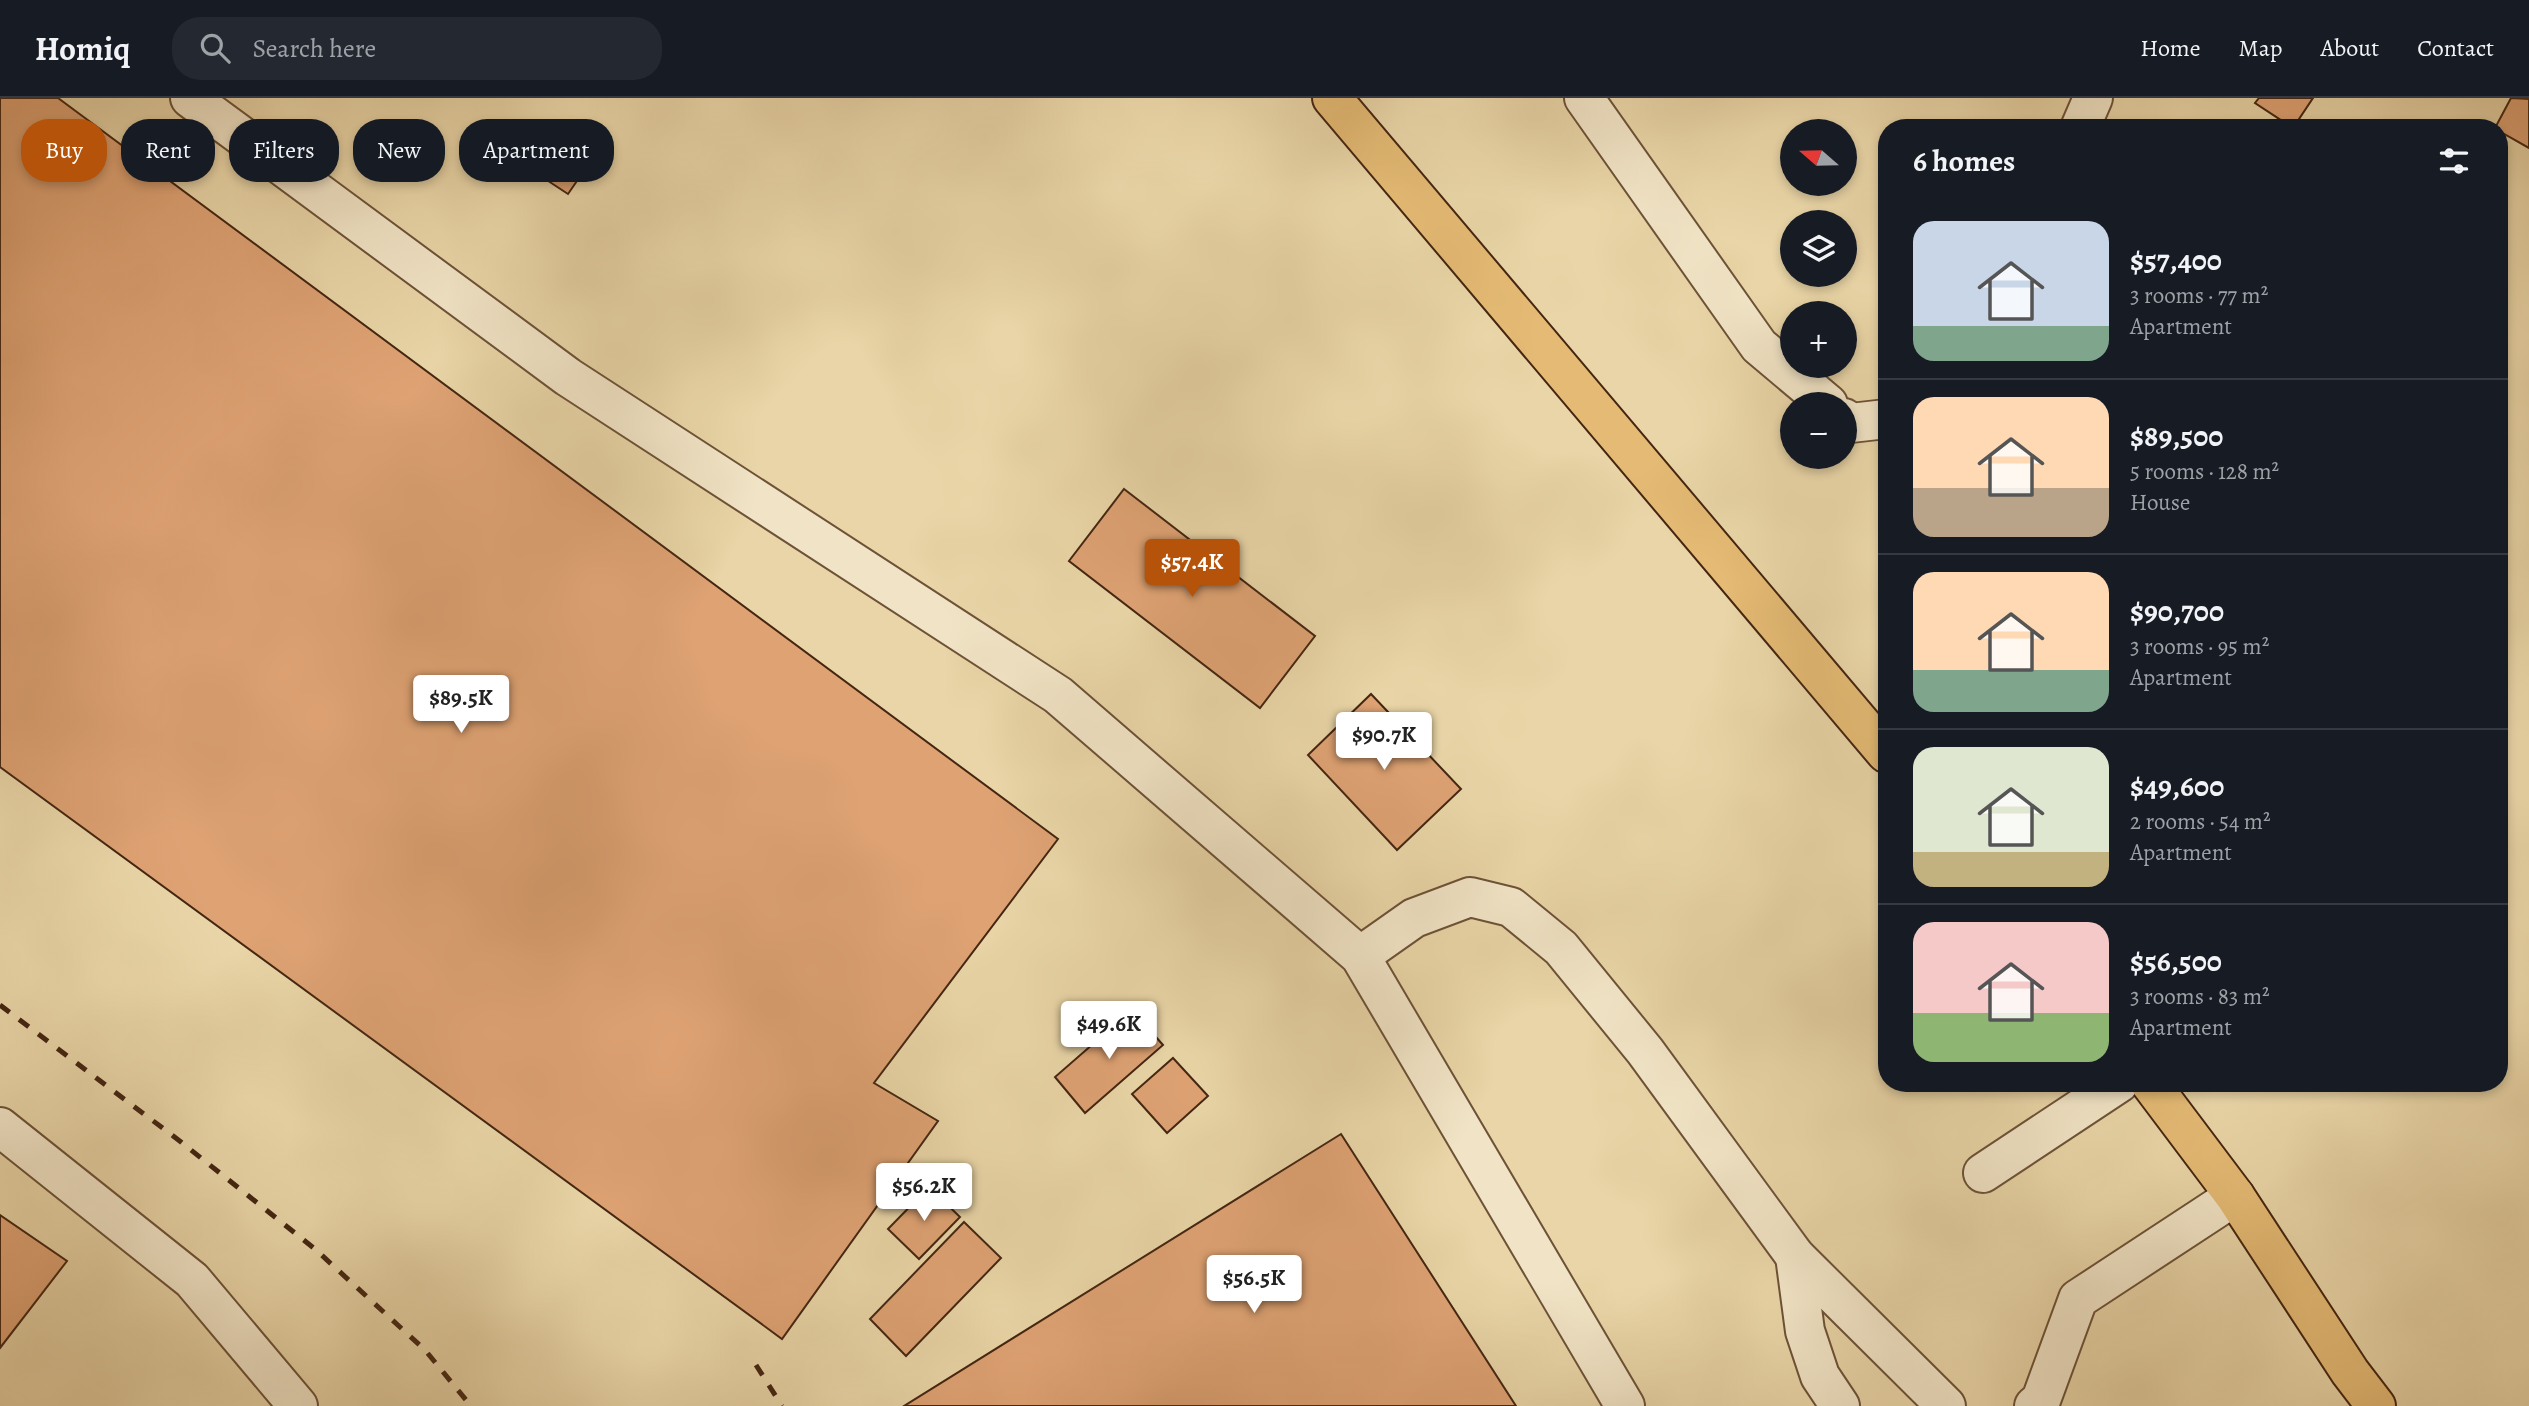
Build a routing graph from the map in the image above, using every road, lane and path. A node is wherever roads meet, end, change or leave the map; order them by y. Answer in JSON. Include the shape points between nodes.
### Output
{"nodes":[{"id":1,"x":190,"y":98,"type":"edge"},
{"id":2,"x":1332,"y":98,"type":"edge"},
{"id":3,"x":1584,"y":98,"type":"edge"},
{"id":4,"x":2093,"y":98,"type":"edge"},
{"id":5,"x":2084,"y":119,"type":"edge"},
{"id":6,"x":1814,"y":392,"type":"edge"},
{"id":7,"x":1878,"y":420,"type":"edge"},
{"id":8,"x":1857,"y":422,"type":"edge"},
{"id":9,"x":1878,"y":744,"type":"edge"},
{"id":10,"x":1360,"y":956,"type":"junction"},
{"id":11,"x":2105,"y":1092,"type":"edge"},
{"id":12,"x":2157,"y":1092,"type":"edge"},
{"id":13,"x":0,"y":1127,"type":"edge"},
{"id":14,"x":1983,"y":1173,"type":"dead end"},
{"id":15,"x":2235,"y":1196,"type":"junction"},
{"id":16,"x":1795,"y":1256,"type":"junction"},
{"id":17,"x":298,"y":1406,"type":"edge"},
{"id":18,"x":1625,"y":1406,"type":"edge"},
{"id":19,"x":1840,"y":1406,"type":"edge"},
{"id":20,"x":1946,"y":1406,"type":"edge"},
{"id":21,"x":2034,"y":1406,"type":"edge"},
{"id":22,"x":2376,"y":1406,"type":"edge"}],
"edges":[{"from":1,"to":10,"type":"street","via":[[568,377],[1058,695]]},
{"from":2,"to":9,"type":"highway"},
{"from":3,"to":6,"type":"street","via":[[1759,346]]},
{"from":4,"to":5,"type":"street"},
{"from":7,"to":8,"type":"street"},
{"from":10,"to":16,"type":"street","via":[[1414,918],[1470,897],[1511,906],[1561,948],[1645,1051]]},
{"from":10,"to":18,"type":"street"},
{"from":11,"to":14,"type":"street"},
{"from":12,"to":15,"type":"highway"},
{"from":13,"to":17,"type":"street","via":[[192,1280]]},
{"from":15,"to":21,"type":"street","via":[[2078,1299],[2041,1400]]},
{"from":15,"to":22,"type":"highway"},
{"from":16,"to":19,"type":"street","via":[[1805,1331],[1820,1376]]},
{"from":16,"to":20,"type":"street"}]}
